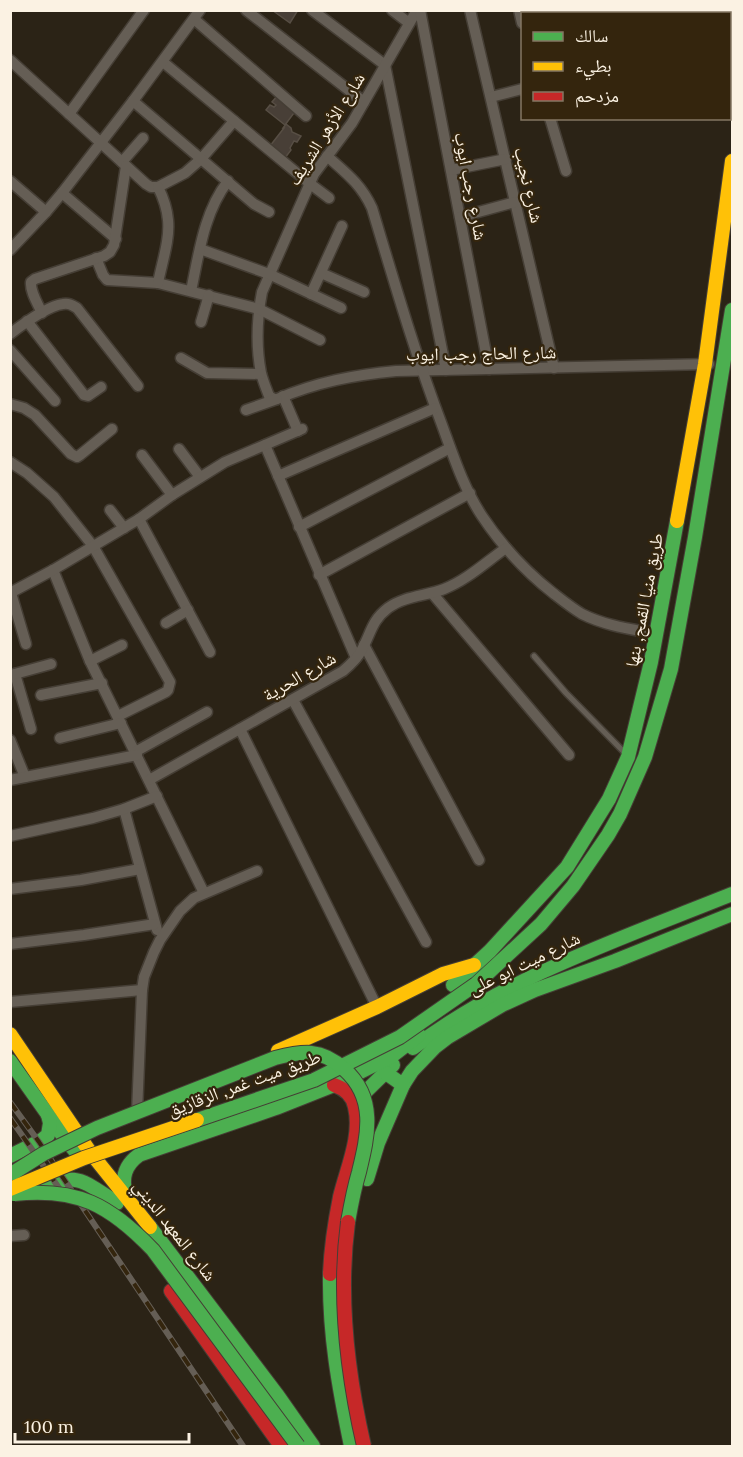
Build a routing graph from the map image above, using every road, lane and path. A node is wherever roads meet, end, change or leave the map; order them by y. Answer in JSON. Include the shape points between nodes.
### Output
{"nodes":[{"id":1,"x":144,"y":10,"type":"edge"},
{"id":2,"x":246,"y":10,"type":"edge"},
{"id":3,"x":312,"y":10,"type":"edge"},
{"id":4,"x":392,"y":10,"type":"edge"},
{"id":5,"x":418,"y":10,"type":"edge"},
{"id":6,"x":470,"y":10,"type":"edge"},
{"id":7,"x":197,"y":15,"type":"edge"},
{"id":8,"x":409,"y":23,"type":"junction"},
{"id":9,"x":10,"y":60,"type":"edge"},
{"id":10,"x":163,"y":62,"type":"junction"},
{"id":11,"x":385,"y":65,"type":"junction"},
{"id":12,"x":521,"y":89,"type":"edge"},
{"id":13,"x":491,"y":97,"type":"junction"},
{"id":14,"x":134,"y":101,"type":"junction"},
{"id":15,"x":364,"y":102,"type":"junction"},
{"id":16,"x":69,"y":114,"type":"junction"},
{"id":17,"x":306,"y":116,"type":"dead end"},
{"id":18,"x":551,"y":120,"type":"edge"},
{"id":19,"x":234,"y":121,"type":"junction"},
{"id":20,"x":143,"y":138,"type":"dead end"},
{"id":21,"x":101,"y":143,"type":"junction"},
{"id":22,"x":327,"y":156,"type":"junction"},
{"id":23,"x":201,"y":159,"type":"junction"},
{"id":24,"x":506,"y":159,"type":"junction"},
{"id":25,"x":732,"y":161,"type":"edge"},
{"id":26,"x":124,"y":164,"type":"junction"},
{"id":27,"x":451,"y":170,"type":"junction"},
{"id":28,"x":566,"y":171,"type":"dead end"},
{"id":29,"x":10,"y":181,"type":"edge"},
{"id":30,"x":228,"y":181,"type":"junction"},
{"id":31,"x":309,"y":183,"type":"junction"},
{"id":32,"x":158,"y":187,"type":"junction"},
{"id":33,"x":62,"y":194,"type":"junction"},
{"id":34,"x":329,"y":198,"type":"dead end"},
{"id":35,"x":515,"y":202,"type":"junction"},
{"id":36,"x":46,"y":212,"type":"junction"},
{"id":37,"x":270,"y":212,"type":"dead end"},
{"id":38,"x":460,"y":217,"type":"junction"},
{"id":39,"x":342,"y":226,"type":"dead end"},
{"id":40,"x":116,"y":239,"type":"junction"},
{"id":41,"x":13,"y":242,"type":"edge"},
{"id":42,"x":200,"y":249,"type":"junction"},
{"id":43,"x":96,"y":258,"type":"junction"},
{"id":44,"x":321,"y":273,"type":"junction"},
{"id":45,"x":269,"y":274,"type":"junction"},
{"id":46,"x":158,"y":283,"type":"junction"},
{"id":47,"x":190,"y":291,"type":"junction"},
{"id":48,"x":364,"y":292,"type":"dead end"},
{"id":49,"x":311,"y":294,"type":"junction"},
{"id":50,"x":209,"y":295,"type":"junction"},
{"id":51,"x":713,"y":306,"type":"junction"},
{"id":52,"x":341,"y":308,"type":"dead end"},
{"id":53,"x":259,"y":309,"type":"junction"},
{"id":54,"x":732,"y":310,"type":"edge"},
{"id":55,"x":42,"y":313,"type":"junction"},
{"id":56,"x":27,"y":321,"type":"junction"},
{"id":57,"x":201,"y":322,"type":"dead end"},
{"id":58,"x":10,"y":334,"type":"edge"},
{"id":59,"x":320,"y":340,"type":"dead end"},
{"id":60,"x":10,"y":350,"type":"edge"},
{"id":61,"x":181,"y":358,"type":"dead end"},
{"id":62,"x":705,"y":364,"type":"junction"},
{"id":63,"x":722,"y":365,"type":"junction"},
{"id":64,"x":554,"y":368,"type":"junction"},
{"id":65,"x":489,"y":369,"type":"junction"},
{"id":66,"x":446,"y":370,"type":"junction"},
{"id":67,"x":422,"y":371,"type":"junction"},
{"id":68,"x":261,"y":374,"type":"junction"},
{"id":69,"x":138,"y":386,"type":"dead end"},
{"id":70,"x":101,"y":387,"type":"dead end"},
{"id":71,"x":280,"y":398,"type":"junction"},
{"id":72,"x":55,"y":401,"type":"dead end"},
{"id":73,"x":10,"y":404,"type":"edge"},
{"id":74,"x":435,"y":408,"type":"junction"},
{"id":75,"x":246,"y":410,"type":"dead end"},
{"id":76,"x":112,"y":429,"type":"dead end"},
{"id":77,"x":265,"y":445,"type":"junction"},
{"id":78,"x":450,"y":448,"type":"junction"},
{"id":79,"x":179,"y":449,"type":"dead end"},
{"id":80,"x":142,"y":455,"type":"dead end"},
{"id":81,"x":10,"y":462,"type":"edge"},
{"id":82,"x":278,"y":476,"type":"junction"},
{"id":83,"x":200,"y":477,"type":"junction"},
{"id":84,"x":470,"y":493,"type":"junction"},
{"id":85,"x":172,"y":495,"type":"junction"},
{"id":86,"x":110,"y":510,"type":"dead end"},
{"id":87,"x":139,"y":519,"type":"junction"},
{"id":88,"x":299,"y":527,"type":"junction"},
{"id":89,"x":124,"y":528,"type":"junction"},
{"id":90,"x":93,"y":546,"type":"junction"},
{"id":91,"x":506,"y":548,"type":"junction"},
{"id":92,"x":53,"y":570,"type":"junction"},
{"id":93,"x":320,"y":575,"type":"junction"},
{"id":94,"x":11,"y":593,"type":"edge"},
{"id":95,"x":432,"y":593,"type":"junction"},
{"id":96,"x":188,"y":610,"type":"junction"},
{"id":97,"x":166,"y":622,"type":"dead end"},
{"id":98,"x":657,"y":634,"type":"junction"},
{"id":99,"x":26,"y":644,"type":"dead end"},
{"id":100,"x":122,"y":645,"type":"dead end"},
{"id":101,"x":364,"y":645,"type":"junction"},
{"id":102,"x":210,"y":652,"type":"dead end"},
{"id":103,"x":534,"y":656,"type":"dead end"},
{"id":104,"x":356,"y":658,"type":"junction"},
{"id":105,"x":90,"y":661,"type":"junction"},
{"id":106,"x":651,"y":662,"type":"junction"},
{"id":107,"x":51,"y":664,"type":"dead end"},
{"id":108,"x":671,"y":669,"type":"junction"},
{"id":109,"x":13,"y":675,"type":"edge"},
{"id":110,"x":102,"y":683,"type":"junction"},
{"id":111,"x":42,"y":695,"type":"dead end"},
{"id":112,"x":293,"y":700,"type":"junction"},
{"id":113,"x":207,"y":712,"type":"dead end"},
{"id":114,"x":119,"y":720,"type":"junction"},
{"id":115,"x":31,"y":729,"type":"dead end"},
{"id":116,"x":240,"y":729,"type":"junction"},
{"id":117,"x":60,"y":738,"type":"dead end"},
{"id":118,"x":10,"y":740,"type":"edge"},
{"id":119,"x":136,"y":754,"type":"junction"},
{"id":120,"x":569,"y":755,"type":"dead end"},
{"id":121,"x":628,"y":757,"type":"junction"},
{"id":122,"x":25,"y":777,"type":"junction"},
{"id":123,"x":10,"y":780,"type":"edge"},
{"id":124,"x":149,"y":780,"type":"junction"},
{"id":125,"x":157,"y":796,"type":"junction"},
{"id":126,"x":124,"y":809,"type":"junction"},
{"id":127,"x":10,"y":836,"type":"edge"},
{"id":128,"x":479,"y":860,"type":"dead end"},
{"id":129,"x":140,"y":869,"type":"junction"},
{"id":130,"x":257,"y":871,"type":"dead end"},
{"id":131,"x":10,"y":889,"type":"edge"},
{"id":132,"x":204,"y":893,"type":"junction"},
{"id":133,"x":732,"y":894,"type":"edge"},
{"id":134,"x":732,"y":914,"type":"edge"},
{"id":135,"x":155,"y":924,"type":"junction"},
{"id":136,"x":160,"y":940,"type":"junction"},
{"id":137,"x":426,"y":942,"type":"dead end"},
{"id":138,"x":10,"y":944,"type":"edge"},
{"id":139,"x":507,"y":957,"type":"junction"},
{"id":140,"x":475,"y":965,"type":"junction"},
{"id":141,"x":453,"y":984,"type":"joint"},
{"id":142,"x":476,"y":984,"type":"joint"},
{"id":143,"x":142,"y":990,"type":"junction"},
{"id":144,"x":10,"y":1002,"type":"edge"},
{"id":145,"x":377,"y":1007,"type":"junction"},
{"id":146,"x":10,"y":1034,"type":"edge"},
{"id":147,"x":10,"y":1060,"type":"edge"},
{"id":148,"x":306,"y":1068,"type":"dead end"},
{"id":149,"x":386,"y":1072,"type":"junction"},
{"id":150,"x":262,"y":1084,"type":"dead end"},
{"id":151,"x":334,"y":1085,"type":"junction"},
{"id":152,"x":404,"y":1085,"type":"junction"},
{"id":153,"x":355,"y":1102,"type":"junction"},
{"id":154,"x":64,"y":1113,"type":"junction"},
{"id":155,"x":137,"y":1114,"type":"junction"},
{"id":156,"x":48,"y":1115,"type":"junction"},
{"id":157,"x":92,"y":1123,"type":"junction"},
{"id":158,"x":10,"y":1156,"type":"edge"},
{"id":159,"x":130,"y":1162,"type":"junction"},
{"id":160,"x":12,"y":1173,"type":"edge"},
{"id":161,"x":10,"y":1188,"type":"edge"},
{"id":162,"x":10,"y":1196,"type":"edge"},
{"id":163,"x":122,"y":1199,"type":"junction"},
{"id":164,"x":24,"y":1235,"type":"dead end"},
{"id":165,"x":10,"y":1236,"type":"edge"},
{"id":166,"x":281,"y":1446,"type":"edge"},
{"id":167,"x":298,"y":1446,"type":"edge"},
{"id":168,"x":313,"y":1446,"type":"edge"},
{"id":169,"x":351,"y":1446,"type":"edge"},
{"id":170,"x":364,"y":1446,"type":"edge"},
{"id":171,"x":374,"y":1446,"type":"edge"}],
"edges":[{"from":1,"to":16,"type":"street"},
{"from":2,"to":15,"type":"street"},
{"from":3,"to":11,"type":"street"},
{"from":4,"to":8,"type":"street"},
{"from":5,"to":8,"type":"street","name":"شارع الأزهر الشريف"},
{"from":5,"to":27,"type":"street","name":"شارع رجب ايوب"},
{"from":6,"to":13,"type":"street","name":"شارع نجيب"},
{"from":7,"to":10,"type":"street"},
{"from":7,"to":17,"type":"street"},
{"from":8,"to":11,"type":"street","name":"شارع الأزهر الشريف"},
{"from":9,"to":16,"type":"street"},
{"from":10,"to":14,"type":"street"},
{"from":10,"to":19,"type":"street"},
{"from":11,"to":15,"type":"street","name":"شارع الأزهر الشريف"},
{"from":11,"to":66,"type":"street"},
{"from":12,"to":13,"type":"street"},
{"from":13,"to":24,"type":"street","name":"شارع نجيب"},
{"from":14,"to":21,"type":"street"},
{"from":14,"to":23,"type":"street"},
{"from":15,"to":22,"type":"street","name":"شارع الأزهر الشريف"},
{"from":16,"to":21,"type":"street"},
{"from":18,"to":28,"type":"street"},
{"from":19,"to":23,"type":"street"},
{"from":19,"to":31,"type":"street"},
{"from":20,"to":26,"type":"street"},
{"from":21,"to":26,"type":"street"},
{"from":21,"to":33,"type":"street"},
{"from":22,"to":31,"type":"street","name":"شارع الأزهر الشريف"},
{"from":22,"to":67,"type":"street","via":[[359,184],[372,208]]},
{"from":23,"to":30,"type":"street"},
{"from":23,"to":32,"type":"street","via":[[185,173]]},
{"from":24,"to":27,"type":"street"},
{"from":24,"to":35,"type":"street","name":"شارع نجيب"},
{"from":25,"to":51,"type":"main road","name":"طريق منيا القمح, بنها"},
{"from":26,"to":32,"type":"street","via":[[146,184]]},
{"from":26,"to":40,"type":"street"},
{"from":27,"to":38,"type":"street","name":"شارع رجب ايوب"},
{"from":29,"to":36,"type":"street"},
{"from":30,"to":37,"type":"street","via":[[254,204]]},
{"from":30,"to":42,"type":"street","via":[[210,212]]},
{"from":31,"to":34,"type":"street"},
{"from":31,"to":45,"type":"street","name":"شارع الأزهر الشريف"},
{"from":32,"to":46,"type":"street","via":[[168,219]]},
{"from":33,"to":36,"type":"street"},
{"from":33,"to":40,"type":"street"},
{"from":35,"to":38,"type":"street"},
{"from":35,"to":64,"type":"street","name":"شارع نجيب"},
{"from":36,"to":41,"type":"street"},
{"from":38,"to":65,"type":"street","name":"شارع رجب ايوب"},
{"from":39,"to":44,"type":"street"},
{"from":40,"to":43,"type":"street","via":[[110,252]]},
{"from":42,"to":45,"type":"street"},
{"from":42,"to":47,"type":"street"},
{"from":43,"to":46,"type":"street","via":[[107,280]]},
{"from":43,"to":55,"type":"street","via":[[31,282]]},
{"from":44,"to":48,"type":"street"},
{"from":44,"to":49,"type":"street"},
{"from":45,"to":49,"type":"street"},
{"from":45,"to":53,"type":"street","name":"شارع الأزهر الشريف"},
{"from":46,"to":47,"type":"street"},
{"from":47,"to":50,"type":"street"},
{"from":49,"to":52,"type":"street"},
{"from":50,"to":53,"type":"street"},
{"from":50,"to":57,"type":"street"},
{"from":51,"to":54,"type":"main road"},
{"from":51,"to":62,"type":"main road","name":"طريق منيا القمح, بنها"},
{"from":53,"to":59,"type":"street"},
{"from":53,"to":68,"type":"street","name":"شارع الأزهر الشريف"},
{"from":54,"to":63,"type":"main road","name":"طريق منيا القمح, بنها"},
{"from":55,"to":56,"type":"street"},
{"from":55,"to":69,"type":"street","via":[[63,304],[77,308]]},
{"from":56,"to":58,"type":"street"},
{"from":56,"to":70,"type":"street","via":[[84,394],[88,396]]},
{"from":60,"to":72,"type":"street"},
{"from":61,"to":68,"type":"street","via":[[207,373]]},
{"from":62,"to":63,"type":"street","name":"شارع الحاج رجب ايوب"},
{"from":62,"to":64,"type":"street","name":"شارع الحاج رجب ايوب"},
{"from":62,"to":98,"type":"main road","name":"طريق منيا القمح, بنها"},
{"from":63,"to":108,"type":"main road","name":"طريق منيا القمح, بنها"},
{"from":64,"to":65,"type":"street","name":"شارع الحاج رجب ايوب"},
{"from":65,"to":66,"type":"street","name":"شارع الحاج رجب ايوب"},
{"from":66,"to":67,"type":"street","name":"شارع الحاج رجب ايوب"},
{"from":67,"to":71,"type":"street","name":"شارع الحاج رجب ايوب","via":[[350,376]]},
{"from":67,"to":74,"type":"street"},
{"from":68,"to":71,"type":"street","via":[[269,396]]},
{"from":71,"to":75,"type":"street","name":"شارع الحاج رجب ايوب"},
{"from":71,"to":77,"type":"street","via":[[300,430]]},
{"from":73,"to":76,"type":"street","via":[[35,415],[77,456]]},
{"from":74,"to":78,"type":"street"},
{"from":74,"to":82,"type":"street"},
{"from":77,"to":82,"type":"street"},
{"from":77,"to":83,"type":"street"},
{"from":78,"to":84,"type":"street"},
{"from":78,"to":88,"type":"street"},
{"from":79,"to":83,"type":"street"},
{"from":80,"to":85,"type":"street"},
{"from":81,"to":90,"type":"street","via":[[54,497]]},
{"from":82,"to":88,"type":"street"},
{"from":83,"to":85,"type":"street"},
{"from":84,"to":91,"type":"street"},
{"from":84,"to":93,"type":"street"},
{"from":85,"to":87,"type":"street"},
{"from":86,"to":89,"type":"street"},
{"from":87,"to":89,"type":"street"},
{"from":87,"to":96,"type":"street"},
{"from":88,"to":93,"type":"street"},
{"from":89,"to":90,"type":"street"},
{"from":90,"to":92,"type":"street"},
{"from":90,"to":114,"type":"street","via":[[170,682],[166,692]]},
{"from":91,"to":95,"type":"street","name":"شارع الحرية","via":[[458,583]]},
{"from":91,"to":98,"type":"street","via":[[533,577],[582,614],[611,626]]},
{"from":92,"to":94,"type":"street"},
{"from":92,"to":105,"type":"street"},
{"from":93,"to":104,"type":"street"},
{"from":94,"to":99,"type":"street"},
{"from":95,"to":101,"type":"street","name":"شارع الحرية","via":[[386,610],[374,622]]},
{"from":95,"to":120,"type":"street"},
{"from":96,"to":97,"type":"street"},
{"from":96,"to":102,"type":"street"},
{"from":98,"to":106,"type":"main road","name":"طريق منيا القمح, بنها"},
{"from":100,"to":105,"type":"street"},
{"from":101,"to":104,"type":"street","name":"شارع الحرية"},
{"from":101,"to":128,"type":"street"},
{"from":103,"to":121,"type":"lane"},
{"from":104,"to":112,"type":"street","name":"شارع الحرية","via":[[343,671]]},
{"from":105,"to":110,"type":"street"},
{"from":106,"to":108,"type":"main road"},
{"from":106,"to":121,"type":"main road","name":"طريق منيا القمح, بنها"},
{"from":107,"to":109,"type":"street"},
{"from":108,"to":139,"type":"main road","name":"طريق منيا القمح, بنها","via":[[645,757],[616,821],[557,906]]},
{"from":109,"to":115,"type":"street"},
{"from":110,"to":111,"type":"street"},
{"from":110,"to":114,"type":"street"},
{"from":112,"to":116,"type":"street","name":"شارع الحرية"},
{"from":112,"to":137,"type":"street"},
{"from":113,"to":119,"type":"street"},
{"from":114,"to":117,"type":"street"},
{"from":114,"to":119,"type":"street"},
{"from":116,"to":124,"type":"street","name":"شارع الحرية"},
{"from":116,"to":145,"type":"street"},
{"from":118,"to":122,"type":"street"},
{"from":119,"to":122,"type":"street"},
{"from":119,"to":124,"type":"street"},
{"from":121,"to":140,"type":"main road","name":"طريق منيا القمح, بنها","via":[[609,799],[567,867]]},
{"from":122,"to":123,"type":"street"},
{"from":124,"to":125,"type":"street"},
{"from":125,"to":126,"type":"street"},
{"from":125,"to":132,"type":"street"},
{"from":126,"to":127,"type":"street"},
{"from":126,"to":129,"type":"street"},
{"from":129,"to":131,"type":"street"},
{"from":129,"to":135,"type":"street"},
{"from":130,"to":132,"type":"street"},
{"from":132,"to":136,"type":"street","via":[[184,906]]},
{"from":133,"to":149,"type":"main road","name":"شارع ميت ابو على","via":[[498,993],[455,1018]]},
{"from":134,"to":152,"type":"main road","name":"شارع ميت ابو على","via":[[502,1005],[435,1047]]},
{"from":135,"to":136,"type":"street"},
{"from":135,"to":138,"type":"street"},
{"from":136,"to":143,"type":"street","via":[[148,964]]},
{"from":139,"to":142,"type":"main road","name":"طريق منيا القمح, بنها"},
{"from":139,"to":151,"type":"main road","via":[[494,980],[392,1056]]},
{"from":140,"to":141,"type":"main road","name":"طريق منيا القمح, بنها"},
{"from":140,"to":145,"type":"main road","via":[[442,974]]},
{"from":141,"to":148,"type":"main road","name":"طريق ميت غمر, الزقازيق","via":[[395,1026],[360,1046]]},
{"from":142,"to":161,"type":"main road","name":"طريق ميت غمر, الزقازيق","bridge":true,"via":[[400,1037],[314,1080],[84,1158]]},
{"from":143,"to":144,"type":"street"},
{"from":143,"to":155,"type":"street"},
{"from":145,"to":155,"type":"main road"},
{"from":146,"to":154,"type":"main road","name":"شارع المعهد الديني"},
{"from":147,"to":156,"type":"main road","name":"شارع المعهد الديني"},
{"from":149,"to":152,"type":"main road"},
{"from":149,"to":153,"type":"main road","name":"شارع ميت ابو على"},
{"from":150,"to":160,"type":"main road","name":"طريق ميت غمر, الزقازيق","bridge":true},
{"from":151,"to":153,"type":"main road","via":[[350,1092]]},
{"from":151,"to":159,"type":"main road","via":[[139,1155]]},
{"from":152,"to":171,"type":"main road","name":"شارع ميت ابو على","via":[[369,1168],[354,1250],[357,1362]]},
{"from":153,"to":169,"type":"main road","via":[[356,1133],[338,1206],[330,1273],[334,1356]]},
{"from":154,"to":157,"type":"main road"},
{"from":154,"to":163,"type":"main road","name":"شارع المعهد الديني"},
{"from":155,"to":157,"type":"main road"},
{"from":156,"to":158,"type":"main road","via":[[48,1135]]},
{"from":156,"to":163,"type":"main road","name":"شارع المعهد الديني"},
{"from":157,"to":159,"type":"main road","via":[[99,1149],[116,1160]]},
{"from":159,"to":163,"type":"main road","via":[[123,1176]]},
{"from":160,"to":170,"type":"main road","bridge":true,"via":[[107,1123],[275,1058],[310,1053],[344,1068],[362,1092],[368,1116],[346,1240],[343,1297],[346,1352]]},
{"from":162,"to":163,"type":"main road","via":[[74,1178]]},
{"from":162,"to":167,"type":"main road","bridge":true,"via":[[31,1191],[75,1195],[113,1213],[136,1232]]},
{"from":163,"to":166,"type":"main road","name":"شارع المعهد الديني","via":[[156,1270]]},
{"from":163,"to":168,"type":"main road","name":"شارع المعهد الديني","via":[[264,1377]]},
{"from":164,"to":165,"type":"street"}]}
